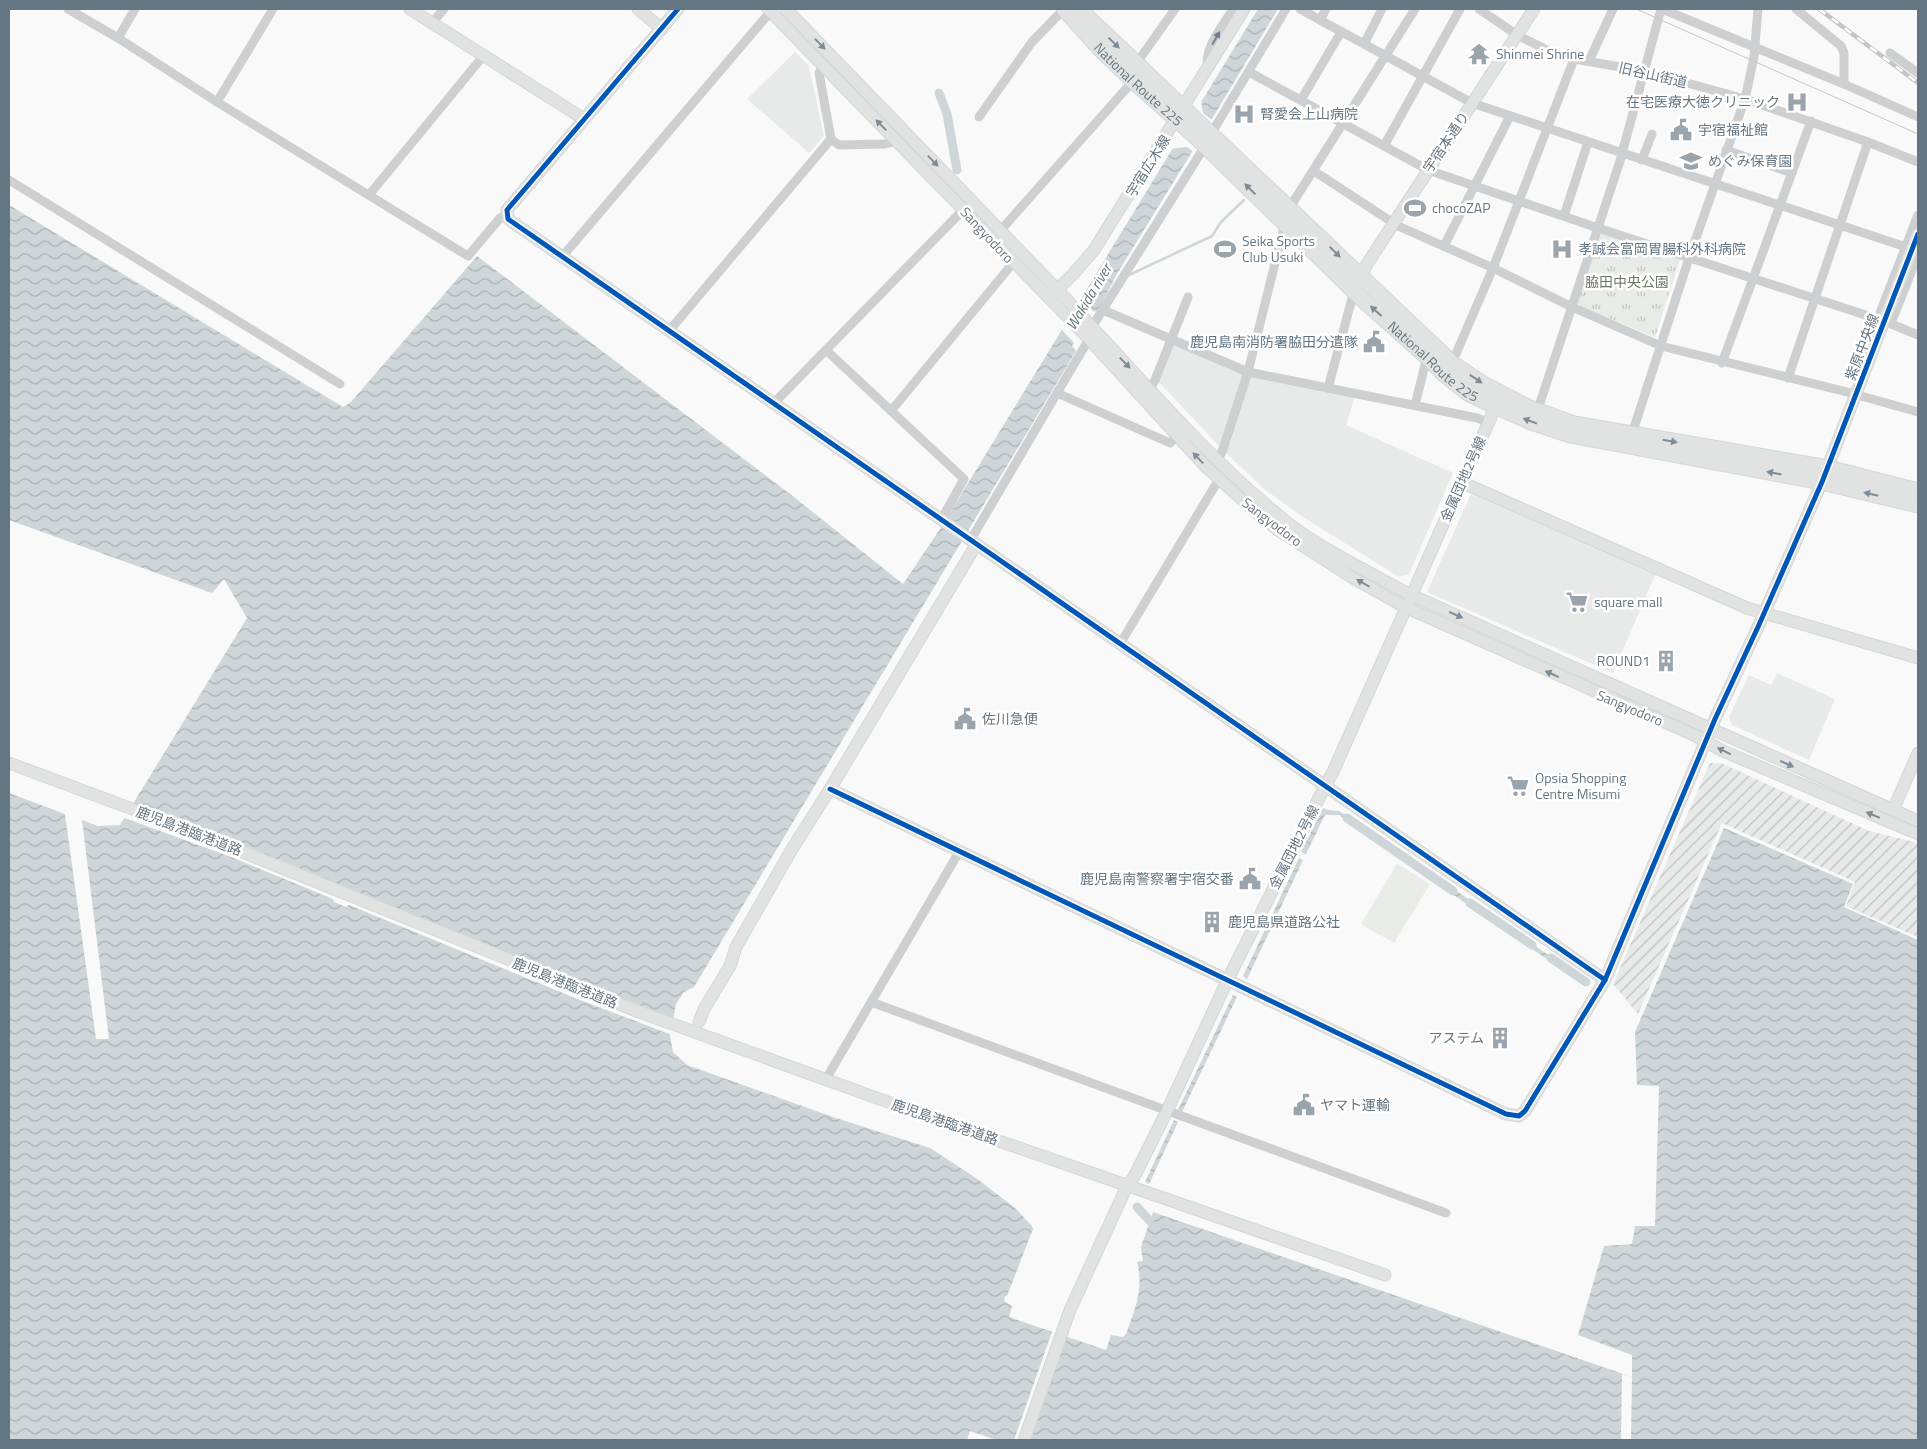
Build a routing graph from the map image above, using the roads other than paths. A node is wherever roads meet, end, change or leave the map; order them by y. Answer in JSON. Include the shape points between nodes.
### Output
{"nodes":[{"id":1,"x":68,"y":9,"type":"edge"},
{"id":2,"x":135,"y":9,"type":"edge"},
{"id":3,"x":273,"y":9,"type":"edge"},
{"id":4,"x":410,"y":9,"type":"edge"},
{"id":5,"x":444,"y":9,"type":"edge"},
{"id":6,"x":638,"y":9,"type":"edge"},
{"id":7,"x":678,"y":9,"type":"edge"},
{"id":8,"x":786,"y":9,"type":"edge"},
{"id":9,"x":1064,"y":9,"type":"edge"},
{"id":10,"x":1079,"y":9,"type":"edge"},
{"id":11,"x":1175,"y":9,"type":"edge"},
{"id":12,"x":1234,"y":9,"type":"edge"},
{"id":13,"x":1244,"y":9,"type":"edge"},
{"id":14,"x":1286,"y":9,"type":"edge"},
{"id":15,"x":1300,"y":9,"type":"edge"},
{"id":16,"x":1326,"y":9,"type":"edge"},
{"id":17,"x":1382,"y":9,"type":"edge"},
{"id":18,"x":1415,"y":9,"type":"edge"},
{"id":19,"x":1460,"y":9,"type":"edge"},
{"id":20,"x":1479,"y":9,"type":"edge"},
{"id":21,"x":1534,"y":9,"type":"edge"},
{"id":22,"x":1613,"y":9,"type":"edge"},
{"id":23,"x":1662,"y":9,"type":"edge"},
{"id":24,"x":1758,"y":9,"type":"edge"},
{"id":25,"x":1796,"y":9,"type":"edge"},
{"id":26,"x":770,"y":10,"type":"edge"},
{"id":27,"x":1320,"y":20,"type":"junction"},
{"id":28,"x":432,"y":23,"type":"junction"},
{"id":29,"x":662,"y":29,"type":"junction"},
{"id":30,"x":1341,"y":32,"type":"junction"},
{"id":31,"x":1517,"y":34,"type":"junction"},
{"id":32,"x":118,"y":38,"type":"junction"},
{"id":33,"x":1364,"y":44,"type":"junction"},
{"id":34,"x":1754,"y":48,"type":"junction"},
{"id":35,"x":1890,"y":53,"type":"dead end"},
{"id":36,"x":484,"y":55,"type":"junction"},
{"id":37,"x":1386,"y":56,"type":"junction"},
{"id":38,"x":1574,"y":59,"type":"junction"},
{"id":39,"x":1589,"y":61,"type":"junction"},
{"id":40,"x":1136,"y":64,"type":"junction"},
{"id":41,"x":823,"y":66,"type":"junction"},
{"id":42,"x":1208,"y":69,"type":"junction"},
{"id":43,"x":1644,"y":71,"type":"junction"},
{"id":44,"x":1250,"y":72,"type":"junction"},
{"id":45,"x":1918,"y":73,"type":"edge"},
{"id":46,"x":1422,"y":75,"type":"junction"},
{"id":47,"x":1133,"y":81,"type":"junction"},
{"id":48,"x":1844,"y":84,"type":"junction"},
{"id":49,"x":1745,"y":99,"type":"junction"},
{"id":50,"x":1301,"y":100,"type":"junction"},
{"id":51,"x":217,"y":102,"type":"junction"},
{"id":52,"x":1472,"y":103,"type":"junction"},
{"id":53,"x":1510,"y":116,"type":"junction"},
{"id":54,"x":1184,"y":117,"type":"junction"},
{"id":55,"x":1918,"y":117,"type":"edge"},
{"id":56,"x":584,"y":118,"type":"junction"},
{"id":57,"x":979,"y":118,"type":"dead end"},
{"id":58,"x":1811,"y":121,"type":"junction"},
{"id":59,"x":1344,"y":124,"type":"junction"},
{"id":60,"x":1547,"y":129,"type":"junction"},
{"id":61,"x":1652,"y":134,"type":"dead end"},
{"id":62,"x":1206,"y":139,"type":"junction"},
{"id":63,"x":831,"y":140,"type":"junction"},
{"id":64,"x":897,"y":141,"type":"junction"},
{"id":65,"x":1588,"y":142,"type":"junction"},
{"id":66,"x":1868,"y":142,"type":"junction"},
{"id":67,"x":1384,"y":146,"type":"junction"},
{"id":68,"x":1726,"y":150,"type":"junction"},
{"id":69,"x":1622,"y":153,"type":"junction"},
{"id":70,"x":1642,"y":160,"type":"junction"},
{"id":71,"x":1918,"y":162,"type":"edge"},
{"id":72,"x":1428,"y":170,"type":"junction"},
{"id":73,"x":1314,"y":171,"type":"junction"},
{"id":74,"x":1792,"y":173,"type":"junction"},
{"id":75,"x":9,"y":180,"type":"edge"},
{"id":76,"x":1714,"y":183,"type":"junction"},
{"id":77,"x":1474,"y":186,"type":"junction"},
{"id":78,"x":369,"y":195,"type":"junction"},
{"id":79,"x":1520,"y":201,"type":"junction"},
{"id":80,"x":1781,"y":205,"type":"junction"},
{"id":81,"x":1290,"y":207,"type":"junction"},
{"id":82,"x":964,"y":210,"type":"junction"},
{"id":83,"x":506,"y":215,"type":"junction"},
{"id":84,"x":1918,"y":215,"type":"edge"},
{"id":85,"x":1564,"y":216,"type":"junction"},
{"id":86,"x":1285,"y":223,"type":"junction"},
{"id":87,"x":1393,"y":223,"type":"junction"},
{"id":88,"x":1840,"y":225,"type":"junction"},
{"id":89,"x":1598,"y":228,"type":"junction"},
{"id":90,"x":1000,"y":231,"type":"junction"},
{"id":91,"x":1918,"y":234,"type":"edge"},
{"id":92,"x":1444,"y":246,"type":"junction"},
{"id":93,"x":1906,"y":247,"type":"junction"},
{"id":94,"x":1918,"y":251,"type":"edge"},
{"id":95,"x":1918,"y":255,"type":"edge"},
{"id":96,"x":562,"y":257,"type":"junction"},
{"id":97,"x":1689,"y":258,"type":"junction"},
{"id":98,"x":1013,"y":263,"type":"junction"},
{"id":99,"x":1494,"y":268,"type":"junction"},
{"id":100,"x":1753,"y":278,"type":"junction"},
{"id":101,"x":1357,"y":284,"type":"junction"},
{"id":102,"x":1053,"y":294,"type":"junction"},
{"id":103,"x":1188,"y":298,"type":"dead end"},
{"id":104,"x":1815,"y":298,"type":"junction"},
{"id":105,"x":1572,"y":307,"type":"junction"},
{"id":106,"x":1103,"y":310,"type":"junction"},
{"id":107,"x":1884,"y":321,"type":"junction"},
{"id":108,"x":669,"y":331,"type":"junction"},
{"id":109,"x":1088,"y":333,"type":"junction"},
{"id":110,"x":1918,"y":335,"type":"edge"},
{"id":111,"x":1171,"y":340,"type":"junction"},
{"id":112,"x":1661,"y":346,"type":"junction"},
{"id":113,"x":826,"y":350,"type":"junction"},
{"id":114,"x":1427,"y":357,"type":"junction"},
{"id":115,"x":1452,"y":363,"type":"junction"},
{"id":116,"x":1722,"y":363,"type":"junction"},
{"id":117,"x":1248,"y":372,"type":"junction"},
{"id":118,"x":1788,"y":378,"type":"junction"},
{"id":119,"x":340,"y":384,"type":"dead end"},
{"id":120,"x":1328,"y":388,"type":"junction"},
{"id":121,"x":1150,"y":389,"type":"junction"},
{"id":122,"x":1057,"y":393,"type":"junction"},
{"id":123,"x":1856,"y":394,"type":"junction"},
{"id":124,"x":1498,"y":400,"type":"junction"},
{"id":125,"x":774,"y":403,"type":"junction"},
{"id":126,"x":1415,"y":405,"type":"junction"},
{"id":127,"x":891,"y":411,"type":"junction"},
{"id":128,"x":1537,"y":412,"type":"junction"},
{"id":129,"x":1918,"y":412,"type":"edge"},
{"id":130,"x":1488,"y":422,"type":"junction"},
{"id":131,"x":1632,"y":434,"type":"junction"},
{"id":132,"x":1177,"y":436,"type":"junction"},
{"id":133,"x":1217,"y":461,"type":"junction"},
{"id":134,"x":1828,"y":468,"type":"junction"},
{"id":135,"x":1219,"y":479,"type":"junction"},
{"id":136,"x":1462,"y":482,"type":"junction"},
{"id":137,"x":1822,"y":482,"type":"junction"},
{"id":138,"x":1918,"y":491,"type":"edge"},
{"id":139,"x":1918,"y":504,"type":"edge"},
{"id":140,"x":943,"y":521,"type":"junction"},
{"id":141,"x":971,"y":541,"type":"junction"},
{"id":142,"x":1411,"y":595,"type":"junction"},
{"id":143,"x":1405,"y":608,"type":"junction"},
{"id":144,"x":1764,"y":613,"type":"junction"},
{"id":145,"x":1120,"y":644,"type":"junction"},
{"id":146,"x":1918,"y":658,"type":"edge"},
{"id":147,"x":1710,"y":730,"type":"junction"},
{"id":148,"x":1706,"y":741,"type":"junction"},
{"id":149,"x":1917,"y":759,"type":"edge"},
{"id":150,"x":9,"y":763,"type":"edge"},
{"id":151,"x":1325,"y":786,"type":"junction"},
{"id":152,"x":830,"y":788,"type":"junction"},
{"id":153,"x":1893,"y":810,"type":"junction"},
{"id":154,"x":1918,"y":821,"type":"edge"},
{"id":155,"x":1918,"y":834,"type":"edge"},
{"id":156,"x":959,"y":852,"type":"junction"},
{"id":157,"x":1228,"y":979,"type":"junction"},
{"id":158,"x":1605,"y":980,"type":"junction"},
{"id":159,"x":871,"y":1002,"type":"junction"},
{"id":160,"x":699,"y":1022,"type":"dead end"},
{"id":161,"x":826,"y":1079,"type":"junction"},
{"id":162,"x":1167,"y":1111,"type":"junction"},
{"id":163,"x":1127,"y":1186,"type":"junction"},
{"id":164,"x":1446,"y":1213,"type":"dead end"},
{"id":165,"x":1384,"y":1275,"type":"dead end"},
{"id":166,"x":1024,"y":1440,"type":"edge"}],
"edges":[{"from":1,"to":32,"type":"street"},
{"from":2,"to":32,"type":"street"},
{"from":3,"to":51,"type":"street"},
{"from":4,"to":28,"type":"street"},
{"from":5,"to":28,"type":"street"},
{"from":6,"to":29,"type":"street"},
{"from":7,"to":29,"type":"street"},
{"from":8,"to":90,"type":"street","name":"Sangyodoro","one_way":true},
{"from":9,"to":47,"type":"highway","name":"National Route 225"},
{"from":9,"to":57,"type":"street","via":[[1032,42]]},
{"from":10,"to":40,"type":"highway","name":"National Route 225","one_way":true},
{"from":11,"to":40,"type":"street"},
{"from":42,"to":12,"type":"street","one_way":true,"via":[[1206,60],[1213,42]]},
{"from":13,"to":42,"type":"street","name":"宇宿広木線"},
{"from":14,"to":44,"type":"street"},
{"from":15,"to":27,"type":"street"},
{"from":16,"to":27,"type":"street"},
{"from":17,"to":33,"type":"street"},
{"from":18,"to":37,"type":"street"},
{"from":19,"to":46,"type":"street"},
{"from":20,"to":31,"type":"street","name":"旧谷山街道"},
{"from":21,"to":31,"type":"street","name":"宇宿本通り"},
{"from":22,"to":39,"type":"street"},
{"from":23,"to":34,"type":"street"},
{"from":23,"to":43,"type":"street"},
{"from":24,"to":34,"type":"street"},
{"from":25,"to":48,"type":"street","via":[[1841,46]]},
{"from":26,"to":41,"type":"street","name":"Sangyodoro"},
{"from":26,"to":96,"type":"street"},
{"from":27,"to":30,"type":"street"},
{"from":28,"to":36,"type":"street"},
{"from":29,"to":56,"type":"street"},
{"from":30,"to":33,"type":"street"},
{"from":30,"to":50,"type":"street"},
{"from":31,"to":38,"type":"street","name":"旧谷山街道","via":[[1555,54]]},
{"from":31,"to":52,"type":"street","name":"宇宿本通り"},
{"from":32,"to":51,"type":"street"},
{"from":33,"to":37,"type":"street"},
{"from":34,"to":48,"type":"street"},
{"from":34,"to":49,"type":"street"},
{"from":35,"to":45,"type":"street"},
{"from":36,"to":56,"type":"street"},
{"from":36,"to":78,"type":"street"},
{"from":37,"to":46,"type":"street"},
{"from":37,"to":59,"type":"street"},
{"from":38,"to":39,"type":"street","name":"旧谷山街道"},
{"from":38,"to":60,"type":"street"},
{"from":39,"to":43,"type":"street","name":"旧谷山街道"},
{"from":40,"to":54,"type":"highway","name":"National Route 225"},
{"from":41,"to":63,"type":"street","via":[[819,73]]},
{"from":64,"to":41,"type":"street","name":"Sangyodoro","one_way":true},
{"from":42,"to":54,"type":"street","name":"宇宿広木線"},
{"from":43,"to":49,"type":"street","name":"旧谷山街道"},
{"from":43,"to":69,"type":"street"},
{"from":44,"to":50,"type":"street"},
{"from":44,"to":62,"type":"street"},
{"from":46,"to":52,"type":"street"},
{"from":46,"to":67,"type":"street"},
{"from":47,"to":54,"type":"highway","name":"National Route 225"},
{"from":47,"to":90,"type":"street"},
{"from":48,"to":55,"type":"street"},
{"from":49,"to":58,"type":"street","name":"旧谷山街道"},
{"from":49,"to":68,"type":"street"},
{"from":50,"to":59,"type":"street"},
{"from":51,"to":78,"type":"street"},
{"from":52,"to":53,"type":"street"},
{"from":52,"to":72,"type":"street","name":"宇宿本通り"},
{"from":53,"to":60,"type":"street"},
{"from":53,"to":77,"type":"street"},
{"from":54,"to":62,"type":"highway","name":"National Route 225"},
{"from":54,"to":102,"type":"street","name":"宇宿広木線","via":[[1094,250]]},
{"from":56,"to":83,"type":"street"},
{"from":58,"to":66,"type":"street","name":"旧谷山街道"},
{"from":58,"to":74,"type":"street"},
{"from":59,"to":67,"type":"street"},
{"from":59,"to":73,"type":"street"},
{"from":60,"to":65,"type":"street"},
{"from":60,"to":79,"type":"street"},
{"from":61,"to":70,"type":"street"},
{"from":62,"to":81,"type":"highway","name":"National Route 225"},
{"from":86,"to":62,"type":"highway","name":"National Route 225","one_way":true},
{"from":62,"to":106,"type":"street"},
{"from":63,"to":64,"type":"street","via":[[839,145]]},
{"from":63,"to":108,"type":"street"},
{"from":64,"to":82,"type":"street","name":"Sangyodoro"},
{"from":65,"to":69,"type":"street"},
{"from":65,"to":85,"type":"street"},
{"from":66,"to":71,"type":"street","name":"旧谷山街道"},
{"from":66,"to":88,"type":"street"},
{"from":67,"to":72,"type":"street"},
{"from":68,"to":74,"type":"street"},
{"from":68,"to":76,"type":"street"},
{"from":69,"to":70,"type":"street"},
{"from":69,"to":89,"type":"street"},
{"from":70,"to":76,"type":"street"},
{"from":72,"to":77,"type":"street"},
{"from":72,"to":87,"type":"street","name":"宇宿本通り"},
{"from":73,"to":81,"type":"street"},
{"from":73,"to":87,"type":"street"},
{"from":74,"to":80,"type":"street"},
{"from":75,"to":119,"type":"street"},
{"from":76,"to":80,"type":"street"},
{"from":76,"to":97,"type":"street"},
{"from":77,"to":79,"type":"street"},
{"from":77,"to":92,"type":"street"},
{"from":78,"to":83,"type":"street","via":[[468,256]]},
{"from":79,"to":85,"type":"street"},
{"from":79,"to":99,"type":"street"},
{"from":80,"to":88,"type":"street"},
{"from":80,"to":100,"type":"street"},
{"from":81,"to":101,"type":"highway","name":"National Route 225","one_way":true},
{"from":82,"to":98,"type":"street","name":"Sangyodoro"},
{"from":82,"to":113,"type":"street"},
{"from":83,"to":96,"type":"street","via":[[511,222]]},
{"from":84,"to":93,"type":"street"},
{"from":85,"to":89,"type":"street"},
{"from":86,"to":101,"type":"highway","name":"National Route 225"},
{"from":86,"to":117,"type":"street"},
{"from":87,"to":92,"type":"street"},
{"from":87,"to":101,"type":"street","name":"宇宿本通り"},
{"from":88,"to":93,"type":"street"},
{"from":88,"to":104,"type":"street"},
{"from":89,"to":97,"type":"street"},
{"from":89,"to":105,"type":"street"},
{"from":90,"to":102,"type":"street","name":"Sangyodoro"},
{"from":91,"to":107,"type":"street","name":"紫原中央線","bridge":true},
{"from":92,"to":99,"type":"street"},
{"from":93,"to":94,"type":"street"},
{"from":93,"to":107,"type":"street","via":[[1880,313]]},
{"from":95,"to":107,"type":"street","via":[[1893,318]]},
{"from":96,"to":108,"type":"street"},
{"from":97,"to":100,"type":"street"},
{"from":97,"to":112,"type":"street"},
{"from":98,"to":102,"type":"street","name":"Sangyodoro"},
{"from":98,"to":127,"type":"street"},
{"from":99,"to":105,"type":"street"},
{"from":99,"to":115,"type":"street"},
{"from":100,"to":104,"type":"street"},
{"from":100,"to":116,"type":"street"},
{"from":114,"to":101,"type":"highway","name":"National Route 225","one_way":true},
{"from":101,"to":115,"type":"highway","name":"National Route 225"},
{"from":101,"to":120,"type":"street"},
{"from":102,"to":109,"type":"street","name":"Sangyodoro","via":[[1065,315]]},
{"from":102,"to":109,"type":"street","name":"Sangyodoro","via":[[1069,302]]},
{"from":103,"to":111,"type":"street"},
{"from":104,"to":107,"type":"street"},
{"from":104,"to":118,"type":"street"},
{"from":105,"to":112,"type":"street"},
{"from":105,"to":128,"type":"street"},
{"from":106,"to":109,"type":"street"},
{"from":106,"to":111,"type":"street"},
{"from":107,"to":110,"type":"street"},
{"from":107,"to":123,"type":"street","name":"紫原中央線"},
{"from":108,"to":125,"type":"street"},
{"from":109,"to":121,"type":"street","name":"Sangyodoro","one_way":true},
{"from":109,"to":122,"type":"street"},
{"from":109,"to":132,"type":"street","name":"Sangyodoro"},
{"from":111,"to":117,"type":"street"},
{"from":111,"to":121,"type":"street"},
{"from":112,"to":116,"type":"street"},
{"from":112,"to":131,"type":"street"},
{"from":113,"to":125,"type":"street"},
{"from":113,"to":127,"type":"street"},
{"from":114,"to":124,"type":"highway","name":"National Route 225","via":[[1468,393]]},
{"from":114,"to":126,"type":"street"},
{"from":115,"to":124,"type":"highway","name":"National Route 225","one_way":true},
{"from":116,"to":118,"type":"street"},
{"from":117,"to":120,"type":"street"},
{"from":117,"to":133,"type":"street"},
{"from":118,"to":123,"type":"street"},
{"from":120,"to":126,"type":"street"},
{"from":121,"to":133,"type":"street","name":"Sangyodoro"},
{"from":122,"to":132,"type":"street","via":[[1170,443]]},
{"from":122,"to":141,"type":"street"},
{"from":123,"to":129,"type":"street"},
{"from":123,"to":134,"type":"street","name":"紫原中央線"},
{"from":124,"to":128,"type":"highway","name":"National Route 225"},
{"from":124,"to":130,"type":"street","name":"金属団地2号線"},
{"from":137,"to":124,"type":"highway","name":"National Route 225","one_way":true,"via":[[1570,435],[1531,422]]},
{"from":125,"to":140,"type":"street"},
{"from":126,"to":130,"type":"street"},
{"from":127,"to":140,"type":"street","via":[[964,479]]},
{"from":128,"to":131,"type":"highway","name":"National Route 225","via":[[1574,424]]},
{"from":130,"to":136,"type":"street","name":"金属団地2号線"},
{"from":131,"to":134,"type":"highway","name":"National Route 225","one_way":true},
{"from":135,"to":132,"type":"street","name":"Sangyodoro","one_way":true},
{"from":133,"to":142,"type":"street","name":"Sangyodoro","via":[[1290,524]]},
{"from":134,"to":137,"type":"street","name":"紫原中央線"},
{"from":134,"to":138,"type":"highway","name":"National Route 225"},
{"from":143,"to":135,"type":"street","name":"Sangyodoro","one_way":true,"via":[[1278,530]]},
{"from":135,"to":145,"type":"street"},
{"from":136,"to":142,"type":"street","name":"金属団地2号線"},
{"from":136,"to":144,"type":"street"},
{"from":139,"to":137,"type":"highway","name":"National Route 225","one_way":true},
{"from":137,"to":144,"type":"street","name":"紫原中央線"},
{"from":140,"to":141,"type":"street"},
{"from":141,"to":145,"type":"street"},
{"from":141,"to":152,"type":"street"},
{"from":142,"to":143,"type":"street","name":"金属団地2号線"},
{"from":142,"to":147,"type":"street","name":"Sangyodoro","one_way":true},
{"from":148,"to":143,"type":"street","name":"Sangyodoro","one_way":true},
{"from":143,"to":151,"type":"street","name":"金属団地2号線"},
{"from":144,"to":146,"type":"street"},
{"from":144,"to":147,"type":"street","name":"紫原中央線"},
{"from":145,"to":151,"type":"street"},
{"from":147,"to":148,"type":"street","name":"紫原中央線"},
{"from":147,"to":153,"type":"street","name":"Sangyodoro","one_way":true},
{"from":155,"to":148,"type":"street","name":"Sangyodoro","one_way":true},
{"from":148,"to":158,"type":"street","name":"紫原中央線"},
{"from":149,"to":153,"type":"street"},
{"from":150,"to":161,"type":"street","name":"鹿児島港臨港道路","via":[[282,868],[581,990]]},
{"from":151,"to":157,"type":"street","name":"金属団地2号線"},
{"from":151,"to":158,"type":"street"},
{"from":152,"to":156,"type":"street"},
{"from":152,"to":160,"type":"street","via":[[741,939]]},
{"from":153,"to":154,"type":"street","name":"Sangyodoro"},
{"from":156,"to":157,"type":"street"},
{"from":156,"to":159,"type":"street"},
{"from":157,"to":158,"type":"street","name":"紫原中央線","via":[[1506,1114],[1519,1116],[1525,1112]]},
{"from":157,"to":162,"type":"street","name":"金属団地2号線"},
{"from":159,"to":161,"type":"street"},
{"from":159,"to":162,"type":"street"},
{"from":161,"to":163,"type":"street","name":"鹿児島港臨港道路"},
{"from":162,"to":163,"type":"street","name":"金属団地2号線"},
{"from":162,"to":164,"type":"street"},
{"from":163,"to":165,"type":"street","name":"鹿児島港臨港道路"},
{"from":163,"to":166,"type":"street","name":"金属団地2号線","via":[[1067,1320]]}]}
